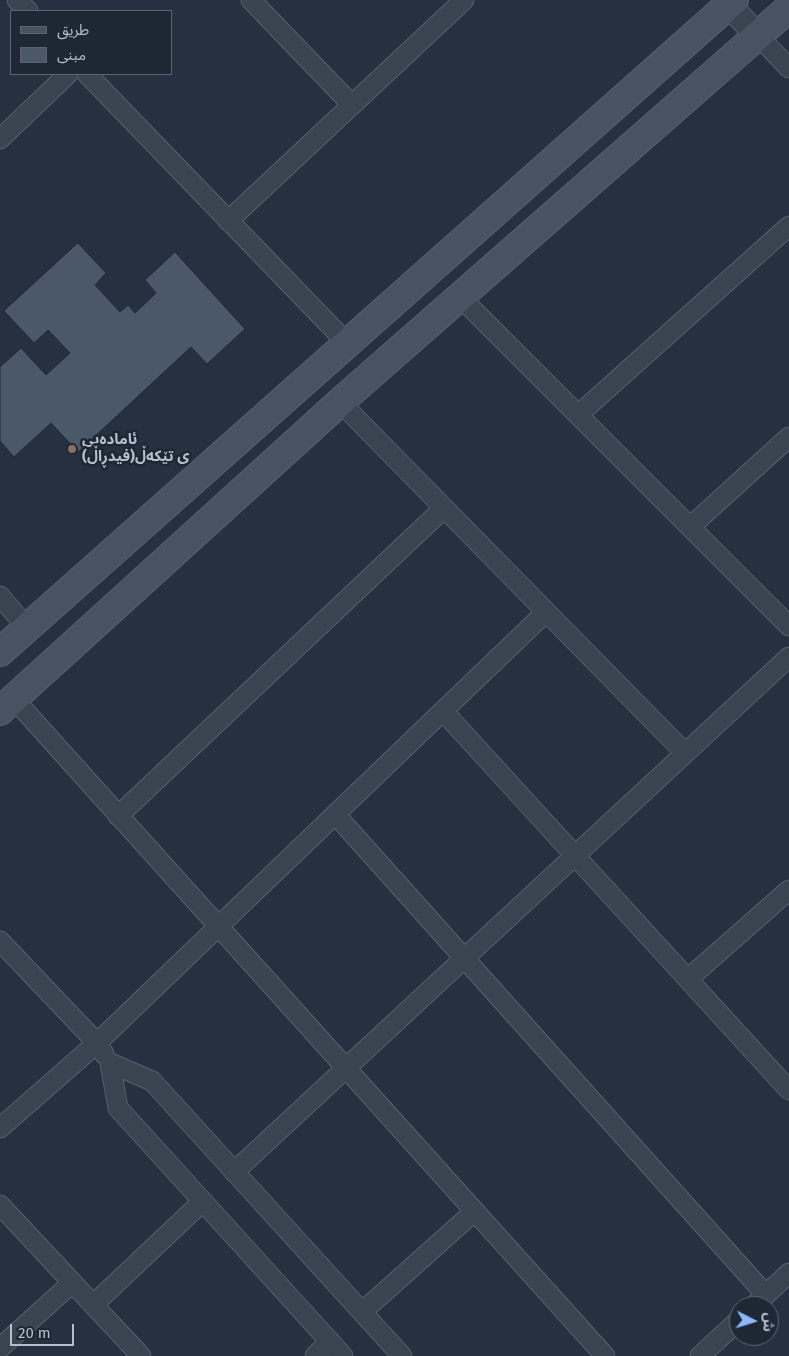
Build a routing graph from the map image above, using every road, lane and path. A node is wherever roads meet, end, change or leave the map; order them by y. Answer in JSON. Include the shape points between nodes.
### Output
{"nodes":[{"id":1,"x":17,"y":0,"type":"edge"},
{"id":2,"x":250,"y":0,"type":"edge"},
{"id":3,"x":464,"y":0,"type":"edge"},
{"id":4,"x":729,"y":2,"type":"edge"},
{"id":5,"x":784,"y":6,"type":"edge"},
{"id":6,"x":27,"y":10,"type":"edge"},
{"id":7,"x":758,"y":36,"type":"junction"},
{"id":8,"x":789,"y":68,"type":"edge"},
{"id":9,"x":67,"y":75,"type":"edge"},
{"id":10,"x":88,"y":75,"type":"edge"},
{"id":11,"x":352,"y":105,"type":"junction"},
{"id":12,"x":0,"y":139,"type":"edge"},
{"id":13,"x":228,"y":221,"type":"junction"},
{"id":14,"x":789,"y":226,"type":"edge"},
{"id":15,"x":460,"y":297,"type":"junction"},
{"id":16,"x":347,"y":343,"type":"junction"},
{"id":17,"x":340,"y":402,"type":"junction"},
{"id":18,"x":578,"y":415,"type":"junction"},
{"id":19,"x":789,"y":437,"type":"edge"},
{"id":20,"x":444,"y":508,"type":"junction"},
{"id":21,"x":690,"y":527,"type":"junction"},
{"id":22,"x":90,"y":572,"type":"junction"},
{"id":23,"x":0,"y":596,"type":"edge"},
{"id":24,"x":118,"y":604,"type":"junction"},
{"id":25,"x":546,"y":612,"type":"junction"},
{"id":26,"x":789,"y":626,"type":"edge"},
{"id":27,"x":27,"y":628,"type":"junction"},
{"id":28,"x":0,"y":652,"type":"edge"},
{"id":29,"x":789,"y":657,"type":"edge"},
{"id":30,"x":7,"y":706,"type":"edge"},
{"id":31,"x":443,"y":711,"type":"junction"},
{"id":32,"x":685,"y":753,"type":"junction"},
{"id":33,"x":335,"y":814,"type":"junction"},
{"id":34,"x":118,"y":816,"type":"junction"},
{"id":35,"x":574,"y":855,"type":"junction"},
{"id":36,"x":789,"y":890,"type":"edge"},
{"id":37,"x":218,"y":926,"type":"junction"},
{"id":38,"x":0,"y":941,"type":"edge"},
{"id":39,"x":465,"y":957,"type":"junction"},
{"id":40,"x":688,"y":979,"type":"junction"},
{"id":41,"x":97,"y":1043,"type":"junction"},
{"id":42,"x":110,"y":1063,"type":"junction"},
{"id":43,"x":345,"y":1068,"type":"junction"},
{"id":44,"x":789,"y":1090,"type":"edge"},
{"id":45,"x":0,"y":1128,"type":"edge"},
{"id":46,"x":234,"y":1172,"type":"junction"},
{"id":47,"x":202,"y":1202,"type":"junction"},
{"id":48,"x":0,"y":1205,"type":"edge"},
{"id":49,"x":475,"y":1211,"type":"junction"},
{"id":50,"x":789,"y":1273,"type":"edge"},
{"id":51,"x":72,"y":1283,"type":"junction"},
{"id":52,"x":757,"y":1296,"type":"edge"},
{"id":53,"x":764,"y":1296,"type":"edge"},
{"id":54,"x":94,"y":1304,"type":"junction"},
{"id":55,"x":362,"y":1312,"type":"junction"},
{"id":56,"x":729,"y":1329,"type":"edge"},
{"id":57,"x":330,"y":1341,"type":"junction"},
{"id":58,"x":0,"y":1348,"type":"edge"},
{"id":59,"x":600,"y":1354,"type":"edge"},
{"id":60,"x":141,"y":1356,"type":"edge"},
{"id":61,"x":315,"y":1356,"type":"edge"},
{"id":62,"x":343,"y":1356,"type":"edge"},
{"id":63,"x":402,"y":1356,"type":"edge"},
{"id":64,"x":700,"y":1356,"type":"edge"}],
"edges":[{"from":1,"to":6,"type":"street"},
{"from":2,"to":11,"type":"street"},
{"from":3,"to":11,"type":"street"},
{"from":4,"to":7,"type":"street"},
{"from":4,"to":16,"type":"main road"},
{"from":5,"to":7,"type":"main road"},
{"from":7,"to":8,"type":"street"},
{"from":7,"to":15,"type":"main road"},
{"from":9,"to":12,"type":"street"},
{"from":10,"to":13,"type":"street"},
{"from":11,"to":13,"type":"street"},
{"from":13,"to":16,"type":"street"},
{"from":14,"to":18,"type":"street"},
{"from":15,"to":17,"type":"main road"},
{"from":15,"to":18,"type":"street"},
{"from":16,"to":22,"type":"main road"},
{"from":17,"to":20,"type":"street"},
{"from":17,"to":24,"type":"main road"},
{"from":18,"to":21,"type":"street"},
{"from":19,"to":21,"type":"street"},
{"from":20,"to":25,"type":"street"},
{"from":20,"to":34,"type":"street"},
{"from":21,"to":26,"type":"street"},
{"from":22,"to":24,"type":"main road","via":[[98,573],[111,582]]},
{"from":22,"to":27,"type":"main road"},
{"from":23,"to":27,"type":"street"},
{"from":24,"to":30,"type":"main road"},
{"from":25,"to":31,"type":"street"},
{"from":25,"to":32,"type":"street"},
{"from":27,"to":28,"type":"main road"},
{"from":29,"to":32,"type":"street"},
{"from":30,"to":34,"type":"street"},
{"from":31,"to":33,"type":"street"},
{"from":31,"to":35,"type":"street"},
{"from":32,"to":35,"type":"street"},
{"from":33,"to":37,"type":"street"},
{"from":33,"to":39,"type":"street"},
{"from":34,"to":37,"type":"street"},
{"from":35,"to":39,"type":"street"},
{"from":35,"to":40,"type":"street"},
{"from":36,"to":40,"type":"street"},
{"from":37,"to":41,"type":"street"},
{"from":37,"to":43,"type":"street"},
{"from":38,"to":41,"type":"street"},
{"from":39,"to":43,"type":"street"},
{"from":39,"to":52,"type":"street"},
{"from":40,"to":44,"type":"street"},
{"from":41,"to":42,"type":"street"},
{"from":41,"to":45,"type":"street"},
{"from":42,"to":46,"type":"street","via":[[152,1082]]},
{"from":42,"to":47,"type":"street","via":[[118,1108]]},
{"from":43,"to":46,"type":"street"},
{"from":43,"to":49,"type":"street"},
{"from":46,"to":55,"type":"street"},
{"from":47,"to":54,"type":"street"},
{"from":47,"to":57,"type":"street"},
{"from":48,"to":51,"type":"street"},
{"from":49,"to":55,"type":"street"},
{"from":49,"to":59,"type":"street"},
{"from":50,"to":53,"type":"street"},
{"from":51,"to":54,"type":"street"},
{"from":51,"to":58,"type":"street"},
{"from":54,"to":60,"type":"street"},
{"from":55,"to":63,"type":"street"},
{"from":56,"to":64,"type":"street"},
{"from":57,"to":61,"type":"street"},
{"from":57,"to":62,"type":"street"}]}
